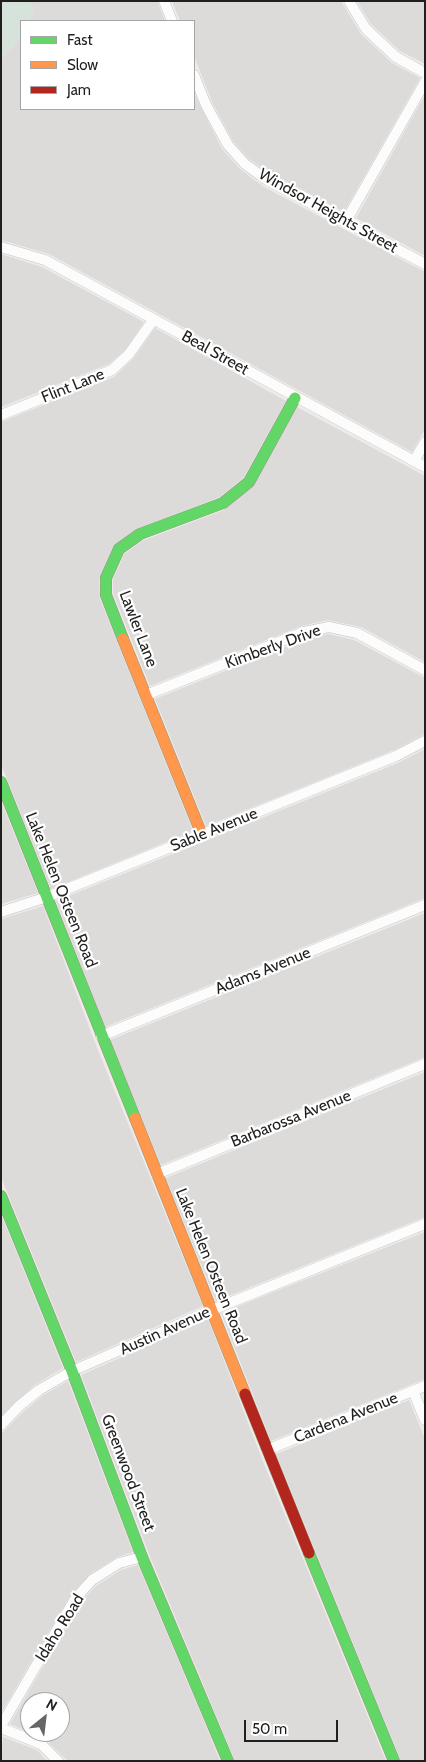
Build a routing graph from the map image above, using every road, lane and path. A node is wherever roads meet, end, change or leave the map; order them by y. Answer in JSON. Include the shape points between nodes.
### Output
{"nodes":[{"id":1,"x":164,"y":1,"type":"edge"},
{"id":2,"x":349,"y":1,"type":"edge"},
{"id":3,"x":172,"y":20,"type":"edge"},
{"id":4,"x":425,"y":73,"type":"edge"},
{"id":5,"x":195,"y":78,"type":"edge"},
{"id":6,"x":425,"y":82,"type":"edge"},
{"id":7,"x":346,"y":221,"type":"junction"},
{"id":8,"x":1,"y":247,"type":"edge"},
{"id":9,"x":425,"y":264,"type":"edge"},
{"id":10,"x":154,"y":319,"type":"junction"},
{"id":11,"x":295,"y":398,"type":"junction"},
{"id":12,"x":1,"y":415,"type":"edge"},
{"id":13,"x":425,"y":442,"type":"edge"},
{"id":14,"x":414,"y":461,"type":"junction"},
{"id":15,"x":425,"y":467,"type":"edge"},
{"id":16,"x":425,"y":670,"type":"edge"},
{"id":17,"x":146,"y":695,"type":"junction"},
{"id":18,"x":425,"y":741,"type":"edge"},
{"id":19,"x":1,"y":782,"type":"edge"},
{"id":20,"x":202,"y":835,"type":"junction"},
{"id":21,"x":47,"y":897,"type":"junction"},
{"id":22,"x":425,"y":905,"type":"edge"},
{"id":23,"x":1,"y":912,"type":"edge"},
{"id":24,"x":101,"y":1036,"type":"junction"},
{"id":25,"x":425,"y":1064,"type":"edge"},
{"id":26,"x":157,"y":1174,"type":"junction"},
{"id":27,"x":1,"y":1196,"type":"edge"},
{"id":28,"x":425,"y":1224,"type":"edge"},
{"id":29,"x":212,"y":1310,"type":"junction"},
{"id":30,"x":72,"y":1371,"type":"junction"},
{"id":31,"x":425,"y":1386,"type":"edge"},
{"id":32,"x":413,"y":1390,"type":"junction"},
{"id":33,"x":425,"y":1420,"type":"edge"},
{"id":34,"x":1,"y":1425,"type":"edge"},
{"id":35,"x":267,"y":1450,"type":"junction"},
{"id":36,"x":142,"y":1557,"type":"junction"},
{"id":37,"x":1,"y":1727,"type":"edge"},
{"id":38,"x":58,"y":1761,"type":"edge"},
{"id":39,"x":228,"y":1761,"type":"edge"},
{"id":40,"x":394,"y":1761,"type":"edge"}],
"edges":[{"from":1,"to":3,"type":"street"},
{"from":2,"to":4,"type":"street","via":[[366,29],[396,57]]},
{"from":5,"to":7,"type":"street","name":"Windsor Heights Street","via":[[228,145],[245,164],[268,180]]},
{"from":6,"to":7,"type":"street"},
{"from":7,"to":9,"type":"street","name":"Windsor Heights Street"},
{"from":8,"to":10,"type":"street","name":"Beal Street","via":[[45,260]]},
{"from":10,"to":11,"type":"street","name":"Beal Street"},
{"from":10,"to":12,"type":"street","name":"Flint Lane","via":[[129,354],[112,370]]},
{"from":11,"to":14,"type":"street","name":"Beal Street"},
{"from":11,"to":17,"type":"street","name":"Lawler Lane","via":[[249,482],[223,503],[140,534],[119,549],[106,578],[106,595]]},
{"from":13,"to":14,"type":"street"},
{"from":14,"to":15,"type":"street","name":"Beal Street"},
{"from":16,"to":17,"type":"street","name":"Kimberly Drive","via":[[357,633],[329,627],[304,632]]},
{"from":17,"to":20,"type":"street","name":"Lawler Lane"},
{"from":18,"to":20,"type":"street","name":"Sable Avenue","via":[[396,756]]},
{"from":19,"to":21,"type":"street","name":"Lake Helen Osteen Road"},
{"from":20,"to":21,"type":"street","name":"Sable Avenue"},
{"from":21,"to":23,"type":"street","name":"Sable Avenue"},
{"from":21,"to":24,"type":"street","name":"Lake Helen Osteen Road"},
{"from":22,"to":24,"type":"street","name":"Adams Avenue"},
{"from":24,"to":26,"type":"street","name":"Lake Helen Osteen Road"},
{"from":25,"to":26,"type":"street","name":"Barbarossa Avenue"},
{"from":26,"to":29,"type":"street","name":"Lake Helen Osteen Road"},
{"from":27,"to":30,"type":"street","name":"Greenwood Street"},
{"from":28,"to":29,"type":"street","name":"Austin Avenue"},
{"from":29,"to":30,"type":"street","name":"Austin Avenue"},
{"from":29,"to":35,"type":"street","name":"Lake Helen Osteen Road"},
{"from":30,"to":34,"type":"street","name":"Austin Avenue","via":[[39,1390]]},
{"from":30,"to":36,"type":"street","name":"Greenwood Street"},
{"from":31,"to":32,"type":"street","name":"Cardena Avenue"},
{"from":32,"to":33,"type":"street"},
{"from":32,"to":35,"type":"street","name":"Cardena Avenue"},
{"from":35,"to":40,"type":"street","name":"Lake Helen Osteen Road"},
{"from":36,"to":37,"type":"street","name":"Idaho Road","via":[[119,1563],[92,1580],[76,1599]]},
{"from":36,"to":39,"type":"street","name":"Greenwood Street"},
{"from":37,"to":38,"type":"street","via":[[41,1744]]}]}
